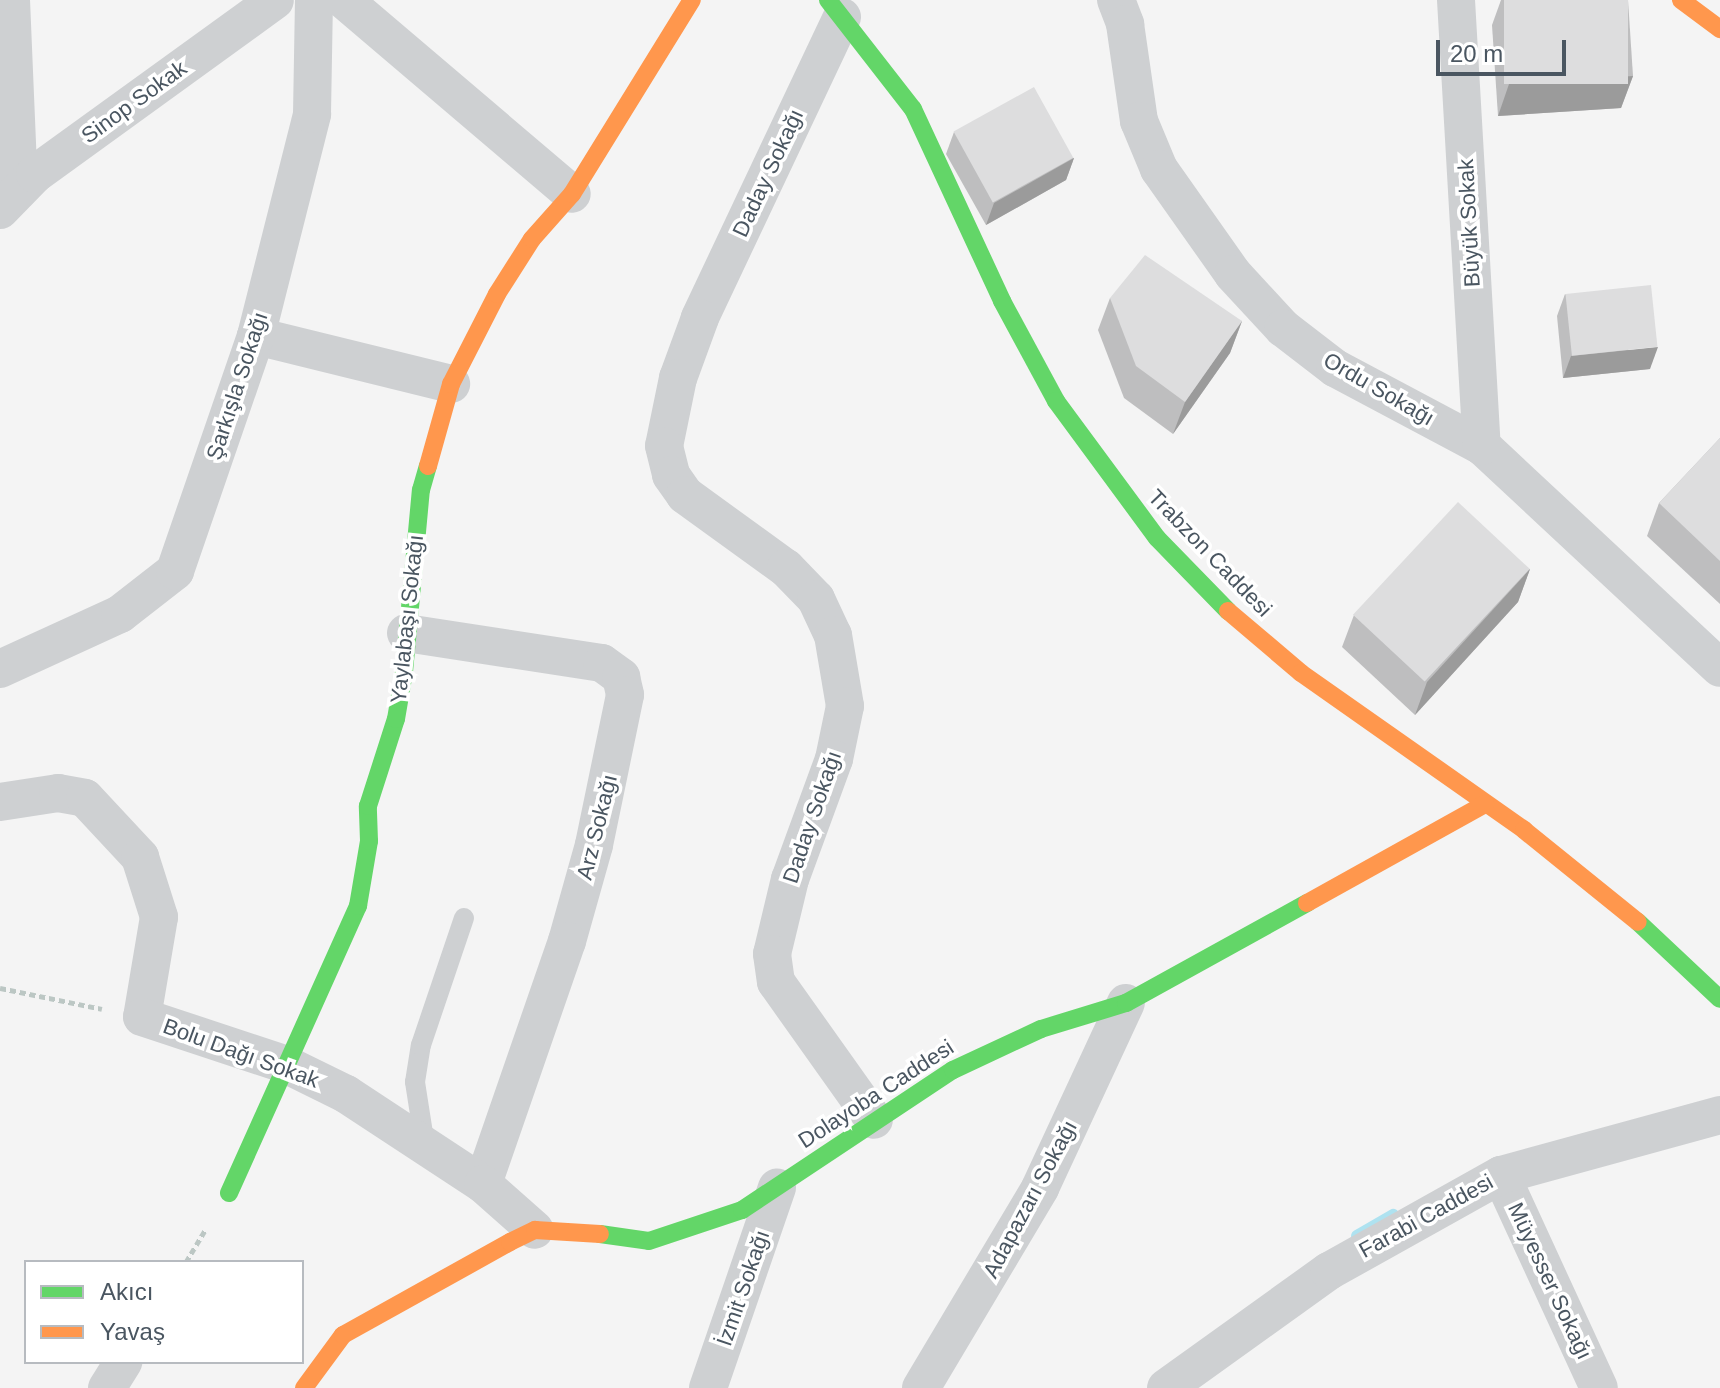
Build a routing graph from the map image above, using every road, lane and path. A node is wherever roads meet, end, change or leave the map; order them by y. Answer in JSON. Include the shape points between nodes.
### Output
{"nodes":[{"id":1,"x":11,"y":0,"type":"edge"},
{"id":2,"x":275,"y":0,"type":"edge"},
{"id":3,"x":314,"y":0,"type":"edge"},
{"id":4,"x":344,"y":0,"type":"edge"},
{"id":5,"x":692,"y":0,"type":"edge"},
{"id":6,"x":1456,"y":0,"type":"edge"},
{"id":7,"x":1681,"y":0,"type":"edge"},
{"id":8,"x":835,"y":8,"type":"edge"},
{"id":9,"x":1128,"y":8,"type":"edge"},
{"id":10,"x":1720,"y":29,"type":"edge"},
{"id":11,"x":572,"y":194,"type":"junction"},
{"id":12,"x":10,"y":200,"type":"edge"},
{"id":13,"x":256,"y":336,"type":"junction"},
{"id":14,"x":451,"y":384,"type":"junction"},
{"id":15,"x":1482,"y":446,"type":"junction"},
{"id":16,"x":406,"y":633,"type":"junction"},
{"id":17,"x":1720,"y":668,"type":"edge"},
{"id":18,"x":0,"y":669,"type":"edge"},
{"id":19,"x":0,"y":802,"type":"edge"},
{"id":20,"x":1485,"y":804,"type":"junction"},
{"id":21,"x":464,"y":918,"type":"dead end"},
{"id":22,"x":0,"y":988,"type":"edge"},
{"id":23,"x":1720,"y":999,"type":"edge"},
{"id":24,"x":1126,"y":1003,"type":"junction"},
{"id":25,"x":142,"y":1017,"type":"junction"},
{"id":26,"x":287,"y":1065,"type":"junction"},
{"id":27,"x":1720,"y":1115,"type":"edge"},
{"id":28,"x":874,"y":1120,"type":"junction"},
{"id":29,"x":425,"y":1146,"type":"junction"},
{"id":30,"x":1501,"y":1175,"type":"junction"},
{"id":31,"x":483,"y":1184,"type":"junction"},
{"id":32,"x":777,"y":1188,"type":"junction"},
{"id":33,"x":229,"y":1193,"type":"dead end"},
{"id":34,"x":535,"y":1230,"type":"junction"},
{"id":35,"x":122,"y":1364,"type":"edge"},
{"id":36,"x":107,"y":1388,"type":"edge"},
{"id":37,"x":304,"y":1388,"type":"edge"},
{"id":38,"x":708,"y":1388,"type":"edge"},
{"id":39,"x":921,"y":1388,"type":"edge"},
{"id":40,"x":1166,"y":1388,"type":"edge"},
{"id":41,"x":1599,"y":1388,"type":"edge"}],
"edges":[{"from":1,"to":12,"type":"street"},
{"from":2,"to":12,"type":"street","name":"Sinop Sokak"},
{"from":3,"to":13,"type":"street","name":"Şarkışla Sokağı","via":[[312,114]]},
{"from":4,"to":11,"type":"street"},
{"from":5,"to":11,"type":"street","name":"Yaylabaşı Sokağı"},
{"from":6,"to":15,"type":"street","name":"Büyük Sokak"},
{"from":7,"to":10,"type":"street"},
{"from":8,"to":20,"type":"street","name":"Trabzon Caddesi","via":[[913,109],[1002,301],[1056,401],[1148,527],[1230,613],[1301,673]]},
{"from":8,"to":28,"type":"street","name":"Daday Sokağı","via":[[700,318],[678,378],[664,446],[671,475],[685,495],[786,568],[816,599],[833,635],[845,706],[834,759],[790,879],[772,954],[776,982]]},
{"from":9,"to":15,"type":"street","name":"Ordu Sokağı","via":[[1139,121],[1159,169],[1233,274],[1283,328],[1335,368]]},
{"from":11,"to":14,"type":"street","name":"Yaylabaşı Sokağı","via":[[532,239]]},
{"from":13,"to":14,"type":"street"},
{"from":13,"to":18,"type":"street","name":"Şarkışla Sokağı","via":[[175,571],[120,614]]},
{"from":14,"to":16,"type":"street","name":"Yaylabaşı Sokağı","via":[[421,490]]},
{"from":15,"to":17,"type":"street","name":"Ordu Sokağı"},
{"from":16,"to":26,"type":"street","name":"Yaylabaşı Sokağı","via":[[396,719],[368,806],[369,841],[358,906]]},
{"from":16,"to":31,"type":"street","name":"Arz Sokağı","via":[[602,663],[621,677],[625,695],[594,845],[567,941]]},
{"from":19,"to":25,"type":"street","via":[[58,793],[85,798],[140,857],[159,917]]},
{"from":20,"to":23,"type":"street","name":"Trabzon Caddesi","via":[[1649,931]]},
{"from":20,"to":24,"type":"street","name":"Dolayoba Caddesi"},
{"from":21,"to":29,"type":"lane","via":[[421,1045],[415,1082]]},
{"from":22,"to":25,"type":"path","name":"Bolu Dağı Sokak"},
{"from":24,"to":28,"type":"street","name":"Dolayoba Caddesi","via":[[1005,1044]]},
{"from":24,"to":39,"type":"street","name":"Adapazarı Sokağı","via":[[1040,1188]]},
{"from":25,"to":26,"type":"street","name":"Bolu Dağı Sokak"},
{"from":26,"to":29,"type":"street","name":"Bolu Dağı Sokak","via":[[346,1094]]},
{"from":26,"to":33,"type":"street","name":"Yaylabaşı Sokağı"},
{"from":27,"to":30,"type":"street","name":"Farabi Caddesi"},
{"from":28,"to":32,"type":"street","name":"Dolayoba Caddesi"},
{"from":29,"to":31,"type":"street","name":"Bolu Dağı Sokak"},
{"from":30,"to":40,"type":"street","name":"Farabi Caddesi","via":[[1329,1271]]},
{"from":30,"to":41,"type":"street","name":"Müyesser Sokağı"},
{"from":31,"to":34,"type":"street","name":"Bolu Dağı Sokak"},
{"from":32,"to":34,"type":"street","name":"Dolayoba Caddesi","via":[[702,1227],[649,1241],[563,1228]]},
{"from":32,"to":38,"type":"street","name":"İzmit Sokağı"},
{"from":34,"to":37,"type":"street","name":"Dolayoba Caddesi","via":[[343,1335]]},
{"from":35,"to":36,"type":"street"}]}
